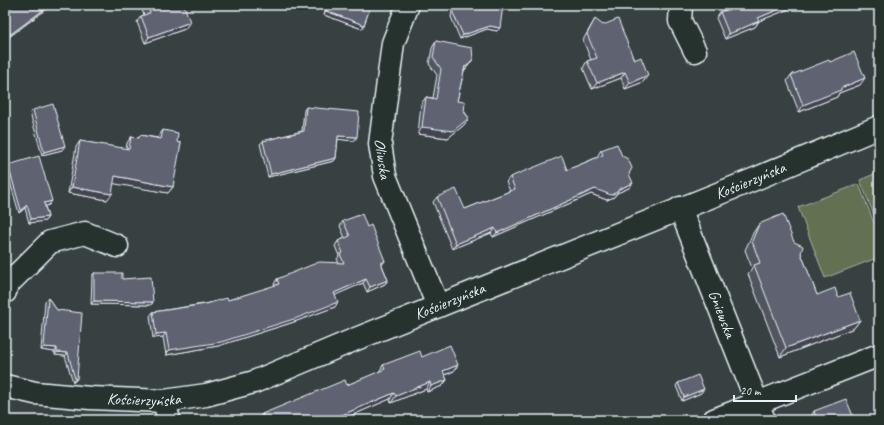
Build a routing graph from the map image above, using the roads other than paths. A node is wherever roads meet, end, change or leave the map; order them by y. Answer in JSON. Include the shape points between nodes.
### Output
{"nodes":[{"id":1,"x":408,"y":5,"type":"edge"},
{"id":2,"x":681,"y":5,"type":"edge"},
{"id":3,"x":695,"y":51,"type":"dead end"},
{"id":4,"x":879,"y":128,"type":"edge"},
{"id":5,"x":680,"y":208,"type":"junction"},
{"id":6,"x":117,"y":246,"type":"dead end"},
{"id":7,"x":5,"y":292,"type":"edge"},
{"id":8,"x":438,"y":306,"type":"junction"},
{"id":9,"x":879,"y":355,"type":"edge"},
{"id":10,"x":5,"y":386,"type":"edge"},
{"id":11,"x":167,"y":410,"type":"edge"},
{"id":12,"x":760,"y":411,"type":"edge"},
{"id":13,"x":714,"y":420,"type":"edge"}],
"edges":[{"from":1,"to":8,"type":"street","name":"Oliwska","via":[[393,43],[380,144],[385,176]]},
{"from":2,"to":3,"type":"street","via":[[680,21]]},
{"from":4,"to":5,"type":"street","name":"Kościerzyńska"},
{"from":5,"to":8,"type":"street","name":"Kościerzyńska"},
{"from":5,"to":12,"type":"street","name":"Gniewska"},
{"from":6,"to":7,"type":"street","via":[[85,233],[50,242],[6,286]]},
{"from":8,"to":11,"type":"street","name":"Kościerzyńska","via":[[254,382],[206,395]]},
{"from":9,"to":12,"type":"street"},
{"from":10,"to":11,"type":"street","name":"Kościerzyńska","via":[[35,393],[90,398]]},
{"from":12,"to":13,"type":"street"}]}
